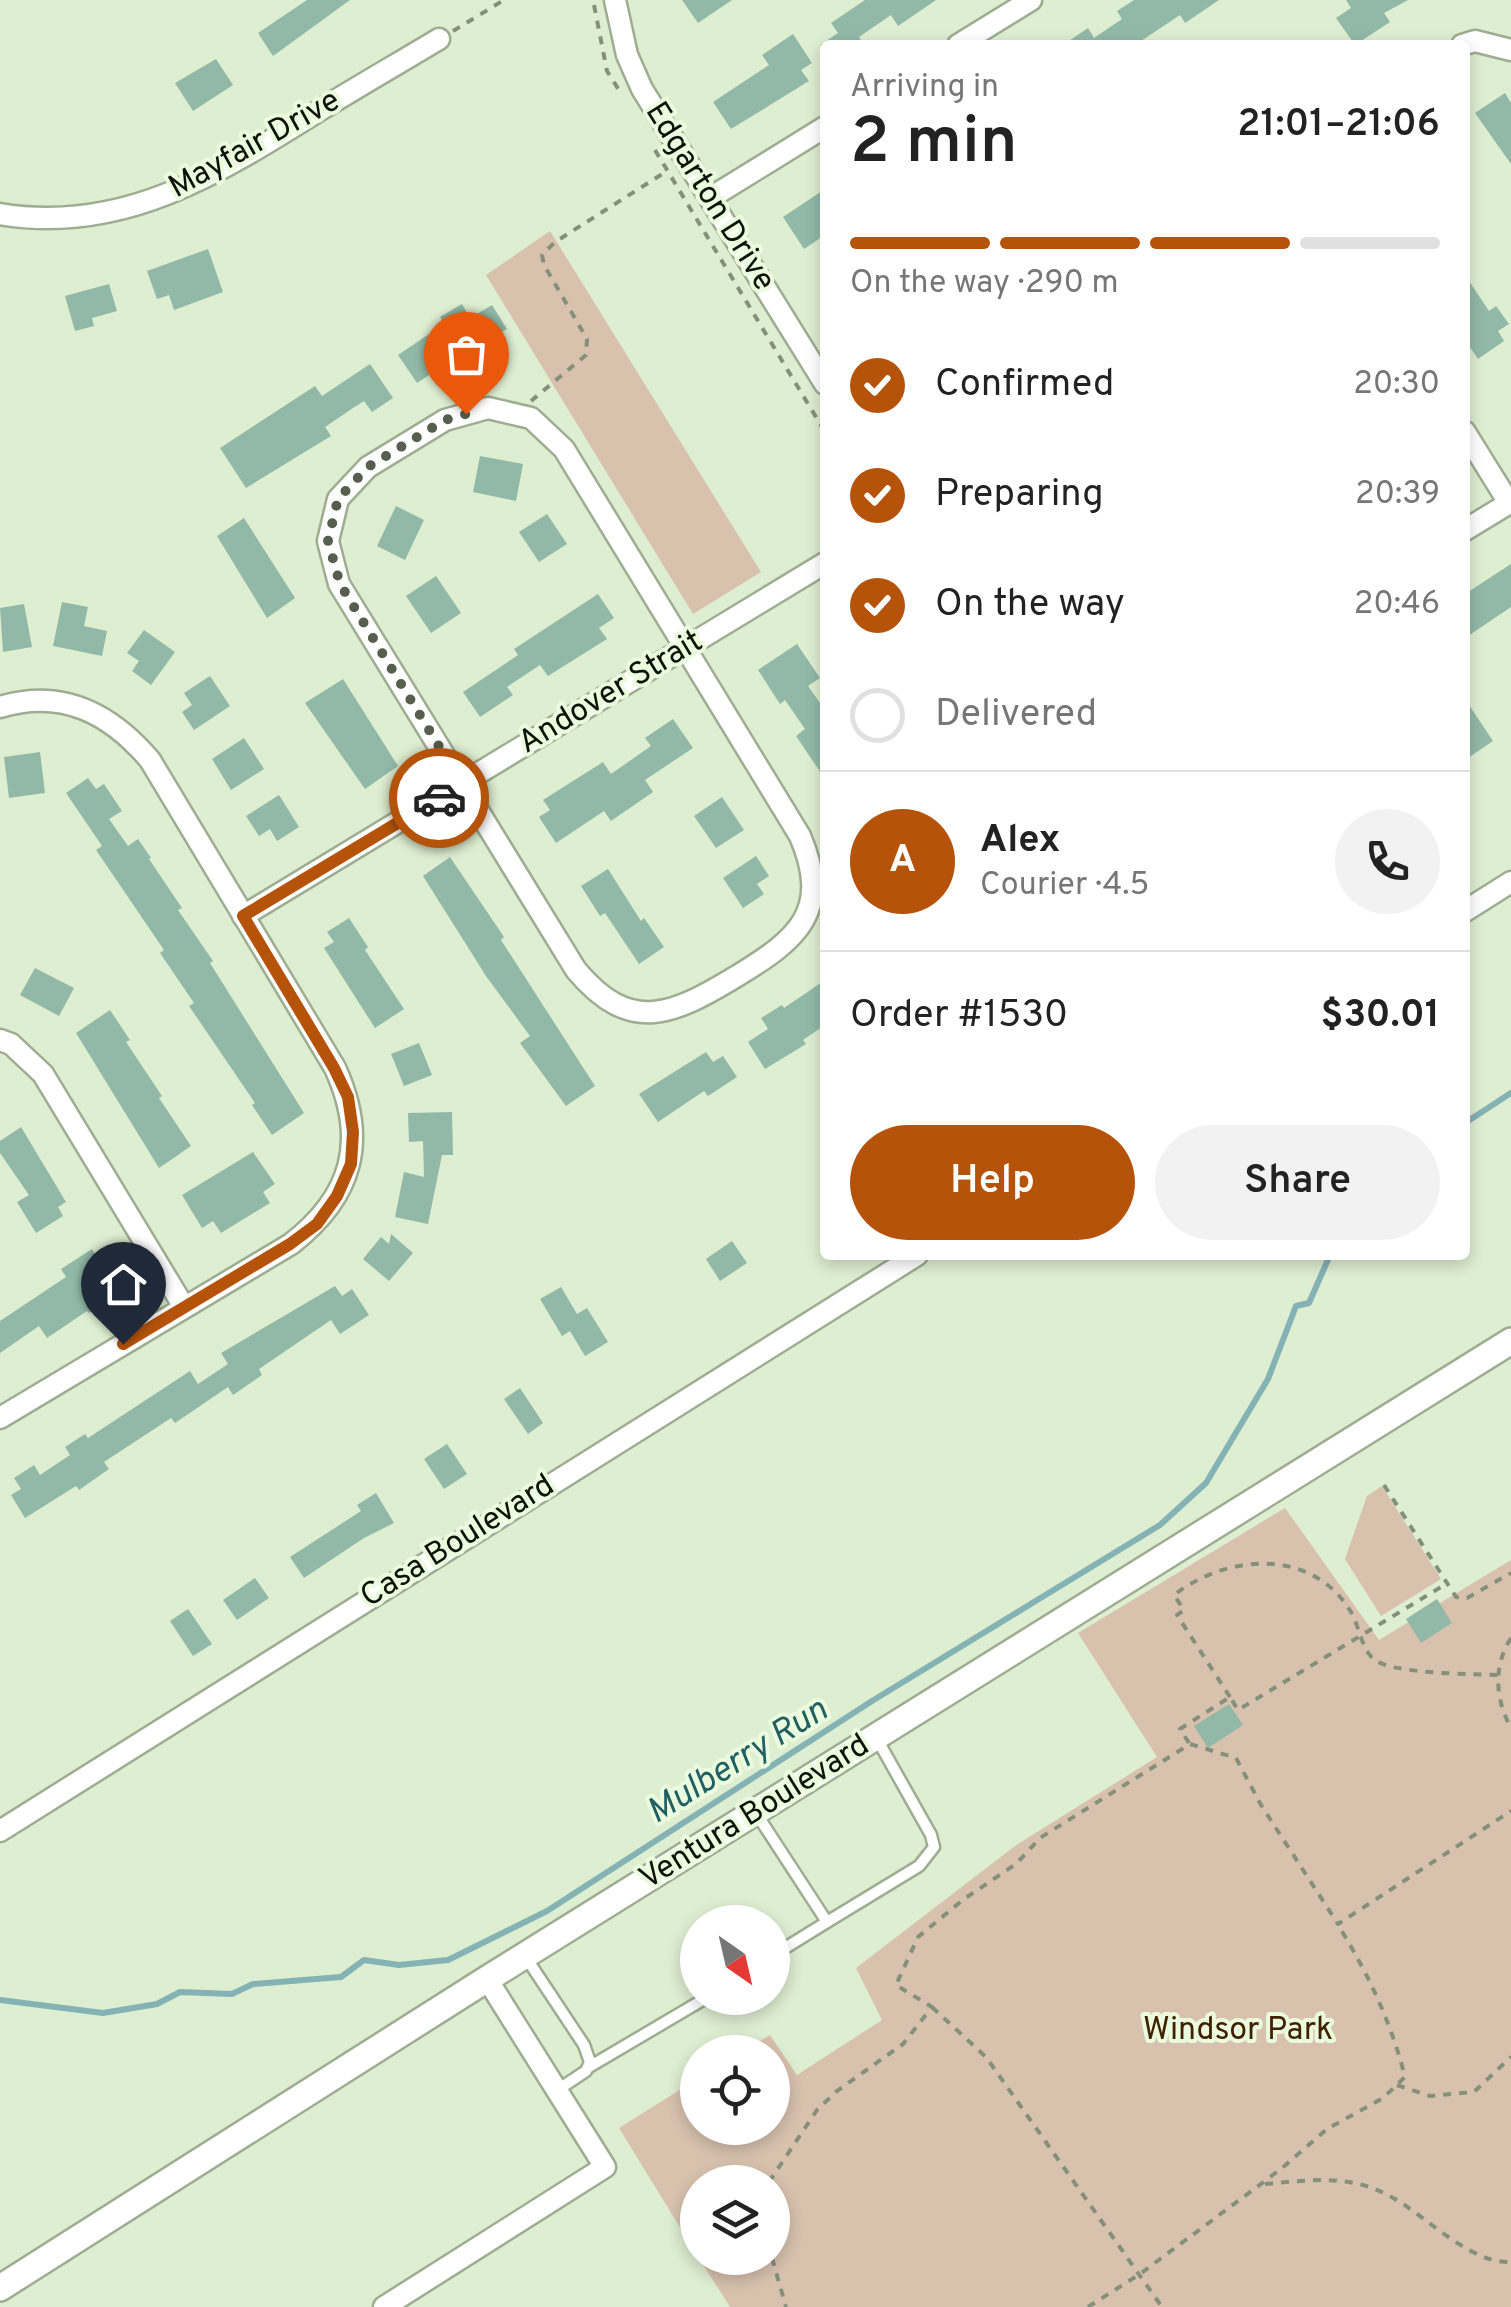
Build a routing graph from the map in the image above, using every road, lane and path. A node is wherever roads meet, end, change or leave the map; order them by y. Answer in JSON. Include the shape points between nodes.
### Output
{"nodes":[{"id":1,"x":504,"y":0,"type":"edge"},
{"id":2,"x":615,"y":0,"type":"edge"},
{"id":3,"x":1031,"y":0,"type":"edge"},
{"id":4,"x":439,"y":39,"type":"joint"},
{"id":5,"x":966,"y":40,"type":"edge"},
{"id":6,"x":1470,"y":43,"type":"edge"},
{"id":7,"x":1511,"y":50,"type":"edge"},
{"id":8,"x":820,"y":130,"type":"edge"},
{"id":9,"x":667,"y":171,"type":"dead end"},
{"id":10,"x":710,"y":198,"type":"junction"},
{"id":11,"x":0,"y":214,"type":"edge"},
{"id":12,"x":820,"y":376,"type":"edge"},
{"id":13,"x":518,"y":415,"type":"junction"},
{"id":14,"x":1470,"y":440,"type":"edge"},
{"id":15,"x":1510,"y":503,"type":"edge"},
{"id":16,"x":1470,"y":527,"type":"edge"},
{"id":17,"x":820,"y":566,"type":"edge"},
{"id":18,"x":685,"y":648,"type":"junction"},
{"id":19,"x":0,"y":707,"type":"edge"},
{"id":20,"x":462,"y":784,"type":"junction"},
{"id":21,"x":1511,"y":882,"type":"edge"},
{"id":22,"x":1470,"y":908,"type":"edge"},
{"id":23,"x":243,"y":916,"type":"junction"},
{"id":24,"x":0,"y":1040,"type":"edge"},
{"id":25,"x":909,"y":1260,"type":"edge"},
{"id":26,"x":184,"y":1307,"type":"junction"},
{"id":27,"x":1511,"y":1340,"type":"edge"},
{"id":28,"x":0,"y":1418,"type":"edge"},
{"id":29,"x":1384,"y":1485,"type":"dead end"},
{"id":30,"x":1511,"y":1574,"type":"edge"},
{"id":31,"x":1446,"y":1584,"type":"junction"},
{"id":32,"x":1360,"y":1633,"type":"junction"},
{"id":33,"x":1511,"y":1638,"type":"edge"},
{"id":34,"x":1498,"y":1675,"type":"junction"},
{"id":35,"x":1230,"y":1697,"type":"junction"},
{"id":36,"x":1511,"y":1728,"type":"edge"},
{"id":37,"x":876,"y":1738,"type":"junction"},
{"id":38,"x":1190,"y":1744,"type":"junction"},
{"id":39,"x":1511,"y":1811,"type":"edge"},
{"id":40,"x":755,"y":1812,"type":"junction"},
{"id":41,"x":0,"y":1831,"type":"edge"},
{"id":42,"x":826,"y":1922,"type":"junction"},
{"id":43,"x":1338,"y":1924,"type":"junction"},
{"id":44,"x":790,"y":1945,"type":"edge"},
{"id":45,"x":524,"y":1955,"type":"junction"},
{"id":46,"x":487,"y":1978,"type":"junction"},
{"id":47,"x":932,"y":2007,"type":"junction"},
{"id":48,"x":680,"y":2014,"type":"edge"},
{"id":49,"x":1511,"y":2058,"type":"edge"},
{"id":50,"x":589,"y":2068,"type":"junction"},
{"id":51,"x":1396,"y":2085,"type":"junction"},
{"id":52,"x":556,"y":2091,"type":"junction"},
{"id":53,"x":780,"y":2165,"type":"edge"},
{"id":54,"x":1260,"y":2184,"type":"junction"},
{"id":55,"x":1511,"y":2262,"type":"edge"},
{"id":56,"x":1140,"y":2274,"type":"junction"},
{"id":57,"x":777,"y":2275,"type":"edge"},
{"id":58,"x":0,"y":2288,"type":"edge"},
{"id":59,"x":384,"y":2307,"type":"edge"},
{"id":60,"x":786,"y":2307,"type":"edge"},
{"id":61,"x":1088,"y":2307,"type":"edge"},
{"id":62,"x":1162,"y":2307,"type":"edge"}],
"edges":[{"from":1,"to":4,"type":"path"},
{"from":2,"to":10,"type":"street","name":"Edgarton Drive","via":[[642,89]]},
{"from":3,"to":5,"type":"street"},
{"from":4,"to":11,"type":"street","name":"Mayfair Drive","via":[[177,192],[94,215]]},
{"from":6,"to":7,"type":"street"},
{"from":8,"to":10,"type":"street"},
{"from":9,"to":13,"type":"path","via":[[542,254],[587,339],[586,355]]},
{"from":10,"to":12,"type":"street","name":"Edgarton Drive"},
{"from":13,"to":18,"type":"street","via":[[531,418],[564,449]]},
{"from":13,"to":20,"type":"street","via":[[488,408],[445,420],[368,467],[338,499],[328,541],[340,584]]},
{"from":14,"to":15,"type":"street"},
{"from":15,"to":16,"type":"street"},
{"from":17,"to":18,"type":"street","name":"Andover Strait"},
{"from":18,"to":20,"type":"street","name":"Andover Strait"},
{"from":18,"to":20,"type":"street","via":[[800,836],[813,878],[806,920],[792,938],[691,1004],[628,1010],[608,1001],[576,970]]},
{"from":19,"to":23,"type":"street","via":[[36,699],[70,705],[101,714],[128,734]]},
{"from":20,"to":23,"type":"street","name":"Andover Strait"},
{"from":21,"to":22,"type":"street"},
{"from":23,"to":26,"type":"street","via":[[348,1097],[351,1164],[317,1224]]},
{"from":24,"to":26,"type":"street","via":[[43,1074]]},
{"from":25,"to":41,"type":"street","name":"Casa Boulevard"},
{"from":26,"to":28,"type":"street"},
{"from":27,"to":37,"type":"street","name":"Ventura Boulevard"},
{"from":29,"to":31,"type":"path"},
{"from":30,"to":31,"type":"path","via":[[1466,1598]]},
{"from":31,"to":32,"type":"path"},
{"from":32,"to":34,"type":"path","via":[[1374,1660],[1387,1665]]},
{"from":32,"to":35,"type":"path","via":[[1238,1710]]},
{"from":32,"to":35,"type":"path","via":[[1342,1600],[1300,1571],[1271,1562],[1242,1564],[1194,1580],[1174,1595],[1184,1610],[1176,1615]]},
{"from":33,"to":34,"type":"path"},
{"from":34,"to":36,"type":"path"},
{"from":35,"to":38,"type":"path","via":[[1180,1729]]},
{"from":37,"to":40,"type":"street","name":"Ventura Boulevard"},
{"from":37,"to":42,"type":"lane","via":[[934,1847],[919,1866]]},
{"from":38,"to":43,"type":"path","via":[[1236,1758]]},
{"from":38,"to":47,"type":"path","via":[[1040,1838],[1016,1864],[918,1937],[896,1985]]},
{"from":39,"to":43,"type":"path"},
{"from":40,"to":42,"type":"lane"},
{"from":40,"to":45,"type":"street","name":"Ventura Boulevard"},
{"from":42,"to":44,"type":"lane"},
{"from":43,"to":51,"type":"path","via":[[1362,1963],[1398,2051],[1405,2077]]},
{"from":45,"to":46,"type":"street","name":"Ventura Boulevard"},
{"from":45,"to":50,"type":"lane","via":[[584,2045]]},
{"from":46,"to":52,"type":"street"},
{"from":46,"to":58,"type":"street","name":"Ventura Boulevard"},
{"from":47,"to":53,"type":"path","via":[[903,2044],[817,2110]]},
{"from":47,"to":56,"type":"path","via":[[986,2058]]},
{"from":48,"to":50,"type":"lane"},
{"from":49,"to":51,"type":"path","via":[[1474,2092],[1430,2096]]},
{"from":50,"to":52,"type":"lane"},
{"from":51,"to":54,"type":"path","via":[[1327,2128]]},
{"from":52,"to":59,"type":"street","via":[[605,2167]]},
{"from":54,"to":55,"type":"path","via":[[1338,2178],[1393,2198],[1451,2240]]},
{"from":54,"to":56,"type":"path"},
{"from":56,"to":61,"type":"path"},
{"from":56,"to":62,"type":"path"},
{"from":57,"to":60,"type":"path"}]}
